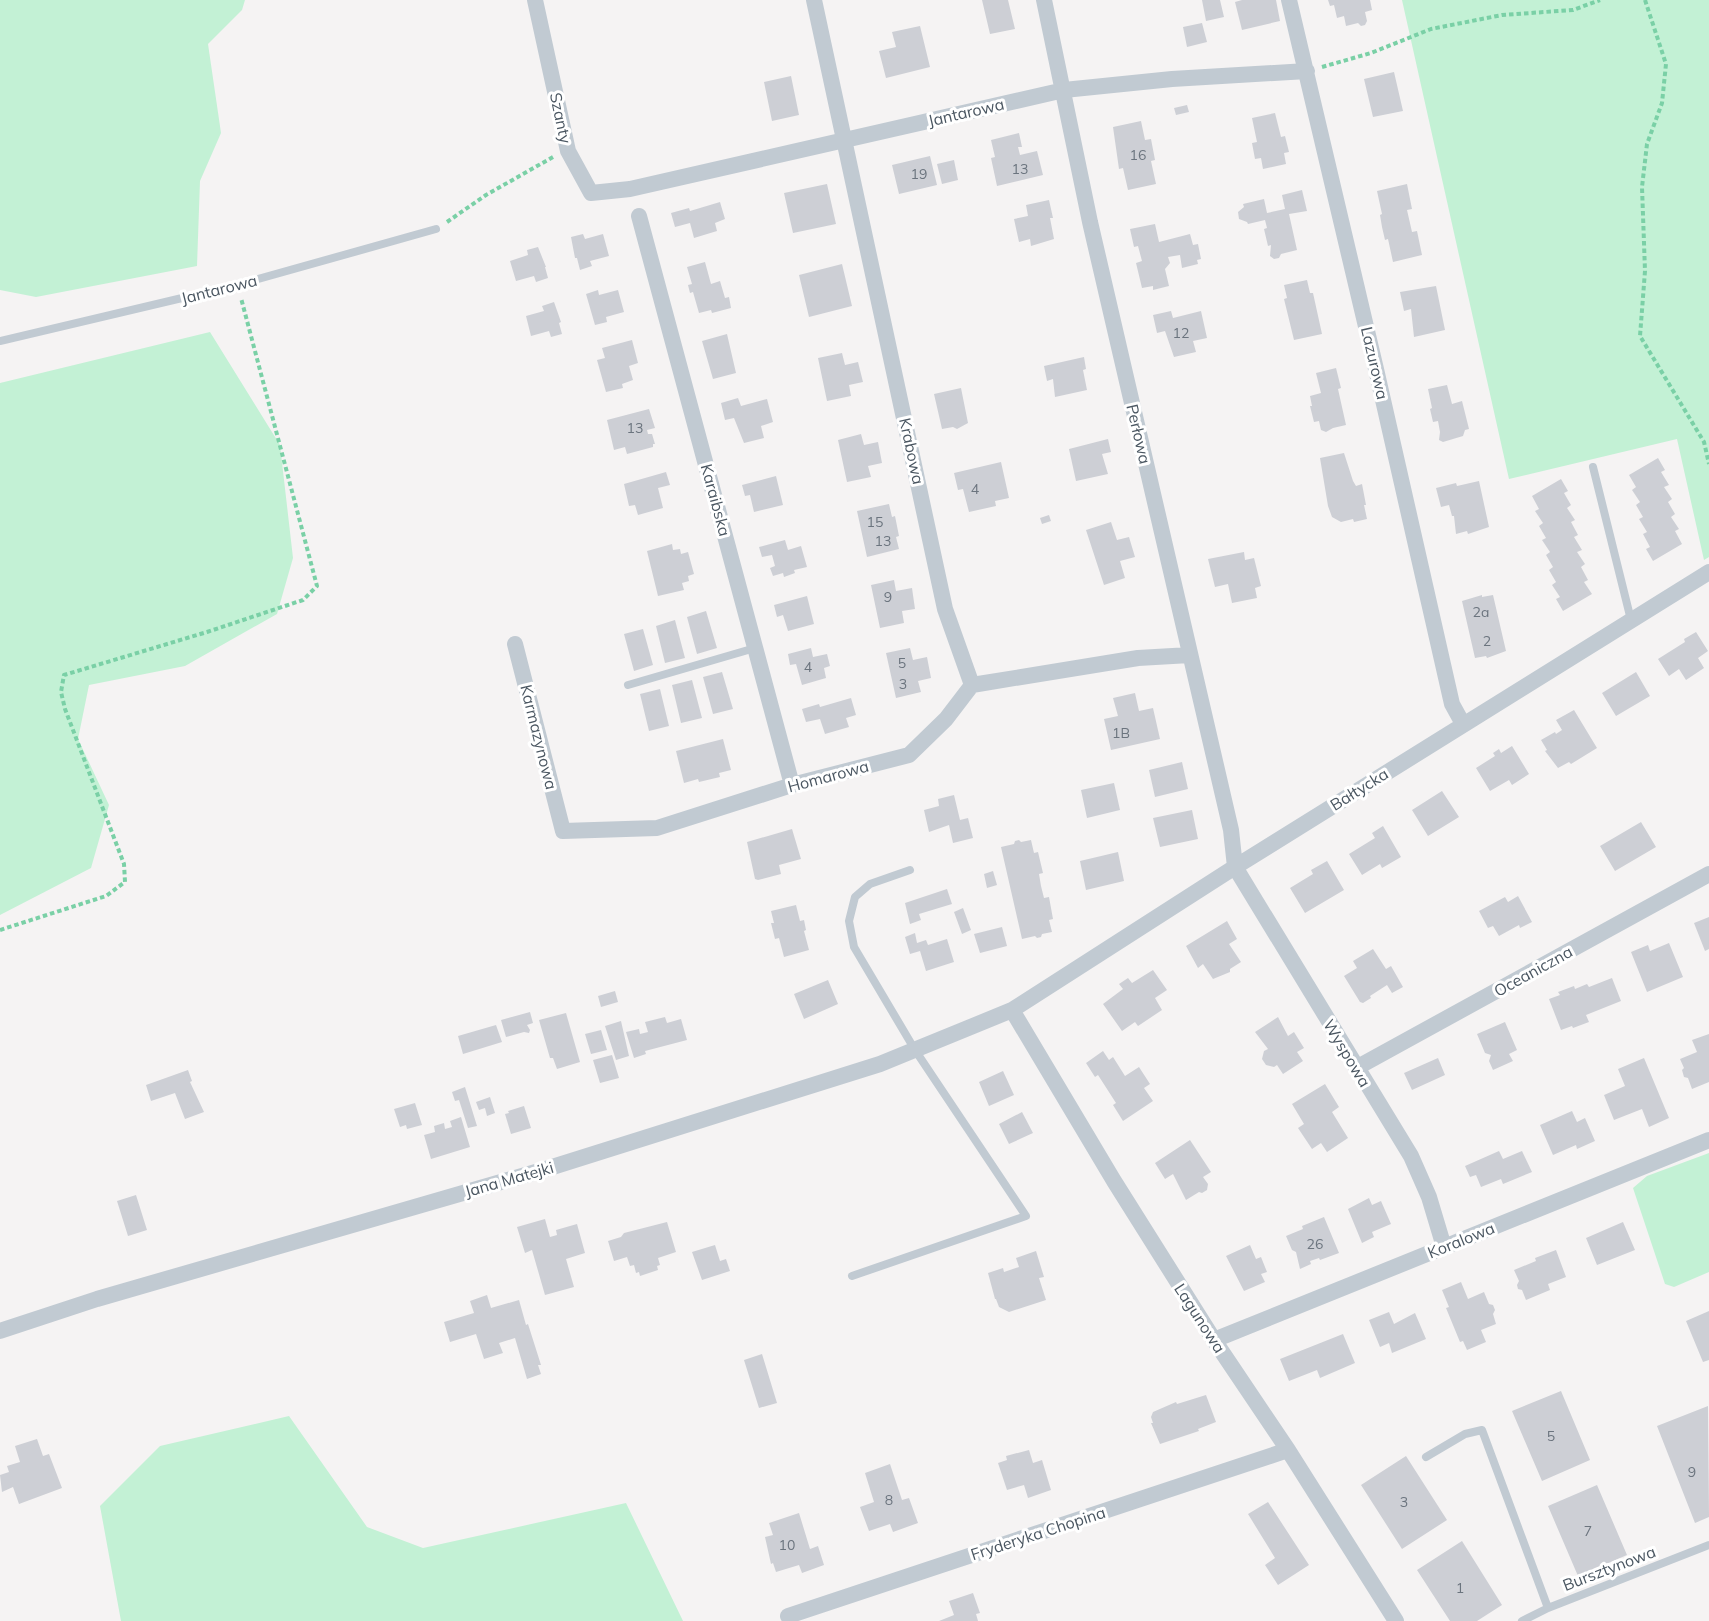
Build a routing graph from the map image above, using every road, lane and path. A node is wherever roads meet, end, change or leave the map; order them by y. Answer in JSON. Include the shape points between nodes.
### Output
{"nodes":[{"id":1,"x":535,"y":0,"type":"edge"},
{"id":2,"x":814,"y":0,"type":"edge"},
{"id":3,"x":1044,"y":0,"type":"edge"},
{"id":4,"x":1289,"y":0,"type":"edge"},
{"id":5,"x":1600,"y":0,"type":"edge"},
{"id":6,"x":1645,"y":0,"type":"edge"},
{"id":7,"x":1307,"y":71,"type":"junction"},
{"id":8,"x":1064,"y":90,"type":"junction"},
{"id":9,"x":844,"y":139,"type":"junction"},
{"id":10,"x":568,"y":151,"type":"junction"},
{"id":11,"x":630,"y":189,"type":"joint"},
{"id":12,"x":639,"y":216,"type":"dead end"},
{"id":13,"x":436,"y":229,"type":"joint"},
{"id":14,"x":237,"y":285,"type":"junction"},
{"id":15,"x":0,"y":341,"type":"edge"},
{"id":16,"x":1709,"y":464,"type":"edge"},
{"id":17,"x":1593,"y":467,"type":"dead end"},
{"id":18,"x":1709,"y":572,"type":"edge"},
{"id":19,"x":1631,"y":620,"type":"junction"},
{"id":20,"x":515,"y":644,"type":"dead end"},
{"id":21,"x":755,"y":648,"type":"junction"},
{"id":22,"x":1190,"y":655,"type":"junction"},
{"id":23,"x":628,"y":685,"type":"dead end"},
{"id":24,"x":972,"y":685,"type":"junction"},
{"id":25,"x":1463,"y":724,"type":"junction"},
{"id":26,"x":792,"y":785,"type":"junction"},
{"id":27,"x":562,"y":831,"type":"joint"},
{"id":28,"x":1235,"y":867,"type":"junction"},
{"id":29,"x":910,"y":870,"type":"dead end"},
{"id":30,"x":1709,"y":874,"type":"edge"},
{"id":31,"x":0,"y":930,"type":"edge"},
{"id":32,"x":1012,"y":1010,"type":"junction"},
{"id":33,"x":915,"y":1050,"type":"junction"},
{"id":34,"x":1356,"y":1068,"type":"junction"},
{"id":35,"x":1709,"y":1140,"type":"edge"},
{"id":36,"x":1444,"y":1247,"type":"junction"},
{"id":37,"x":852,"y":1276,"type":"dead end"},
{"id":38,"x":0,"y":1331,"type":"edge"},
{"id":39,"x":1214,"y":1340,"type":"junction"},
{"id":40,"x":1288,"y":1450,"type":"junction"},
{"id":41,"x":1426,"y":1457,"type":"dead end"},
{"id":42,"x":1709,"y":1545,"type":"edge"},
{"id":43,"x":1548,"y":1608,"type":"junction"},
{"id":44,"x":789,"y":1616,"type":"dead end"},
{"id":45,"x":1396,"y":1621,"type":"edge"},
{"id":46,"x":1522,"y":1621,"type":"edge"}],
"edges":[{"from":1,"to":10,"type":"street","name":"Szanty"},
{"from":2,"to":9,"type":"street","name":"Krabowa"},
{"from":3,"to":8,"type":"street","name":"Perłowa"},
{"from":4,"to":7,"type":"street","name":"Lazurowa"},
{"from":5,"to":7,"type":"path","via":[[1573,10],[1502,15],[1431,29],[1371,53]]},
{"from":6,"to":16,"type":"path","via":[[1666,64],[1662,103],[1647,144],[1642,187],[1645,271],[1640,336],[1704,442]]},
{"from":7,"to":8,"type":"street","name":"Jantarowa"},
{"from":7,"to":25,"type":"street","name":"Lazurowa","via":[[1452,704]]},
{"from":8,"to":9,"type":"street","name":"Jantarowa"},
{"from":8,"to":22,"type":"street","name":"Perłowa","via":[[1090,222]]},
{"from":9,"to":11,"type":"street","name":"Jantarowa"},
{"from":9,"to":24,"type":"street","name":"Krabowa","via":[[945,609]]},
{"from":10,"to":11,"type":"street","name":"Szanty","via":[[591,193]]},
{"from":10,"to":13,"type":"path","via":[[486,195]]},
{"from":12,"to":21,"type":"street","name":"Karaibska"},
{"from":13,"to":14,"type":"lane","name":"Jantarowa"},
{"from":14,"to":15,"type":"lane","name":"Jantarowa"},
{"from":14,"to":31,"type":"path","via":[[316,586],[303,600],[64,675],[61,692],[65,709],[124,864],[124,882],[105,896]]},
{"from":17,"to":19,"type":"lane"},
{"from":18,"to":19,"type":"street","name":"Bałtycka"},
{"from":19,"to":25,"type":"street","name":"Bałtycka"},
{"from":20,"to":27,"type":"street","name":"Karmazynowa"},
{"from":21,"to":23,"type":"lane"},
{"from":21,"to":26,"type":"street","name":"Karaibska"},
{"from":22,"to":24,"type":"street","via":[[1138,658]]},
{"from":22,"to":28,"type":"street","name":"Perłowa","via":[[1231,830]]},
{"from":24,"to":26,"type":"street","name":"Homarowa","via":[[946,719],[909,755]]},
{"from":25,"to":28,"type":"street","name":"Bałtycka"},
{"from":26,"to":27,"type":"street","name":"Homarowa","via":[[657,828]]},
{"from":28,"to":32,"type":"street","name":"Bałtycka"},
{"from":28,"to":34,"type":"street","name":"Wyspowa"},
{"from":29,"to":33,"type":"lane","via":[[870,884],[855,897],[849,921],[854,947]]},
{"from":30,"to":34,"type":"street","name":"Oceaniczna"},
{"from":32,"to":33,"type":"street","name":"Jana Matejki"},
{"from":32,"to":39,"type":"street","name":"Lagunowa"},
{"from":33,"to":37,"type":"lane","via":[[1026,1216]]},
{"from":33,"to":38,"type":"street","name":"Jana Matejki","via":[[546,1169],[97,1299]]},
{"from":34,"to":36,"type":"street","name":"Wyspowa","via":[[1411,1156]]},
{"from":35,"to":36,"type":"street","name":"Koralowa"},
{"from":36,"to":39,"type":"street","name":"Koralowa"},
{"from":39,"to":40,"type":"street","name":"Lagunowa"},
{"from":40,"to":44,"type":"street","name":"Fryderyka Chopina"},
{"from":40,"to":45,"type":"street","name":"Lagunowa"},
{"from":41,"to":43,"type":"lane","via":[[1465,1434],[1482,1430]]},
{"from":42,"to":43,"type":"lane","name":"Bursztynowa"},
{"from":43,"to":46,"type":"lane","name":"Bursztynowa"}]}
